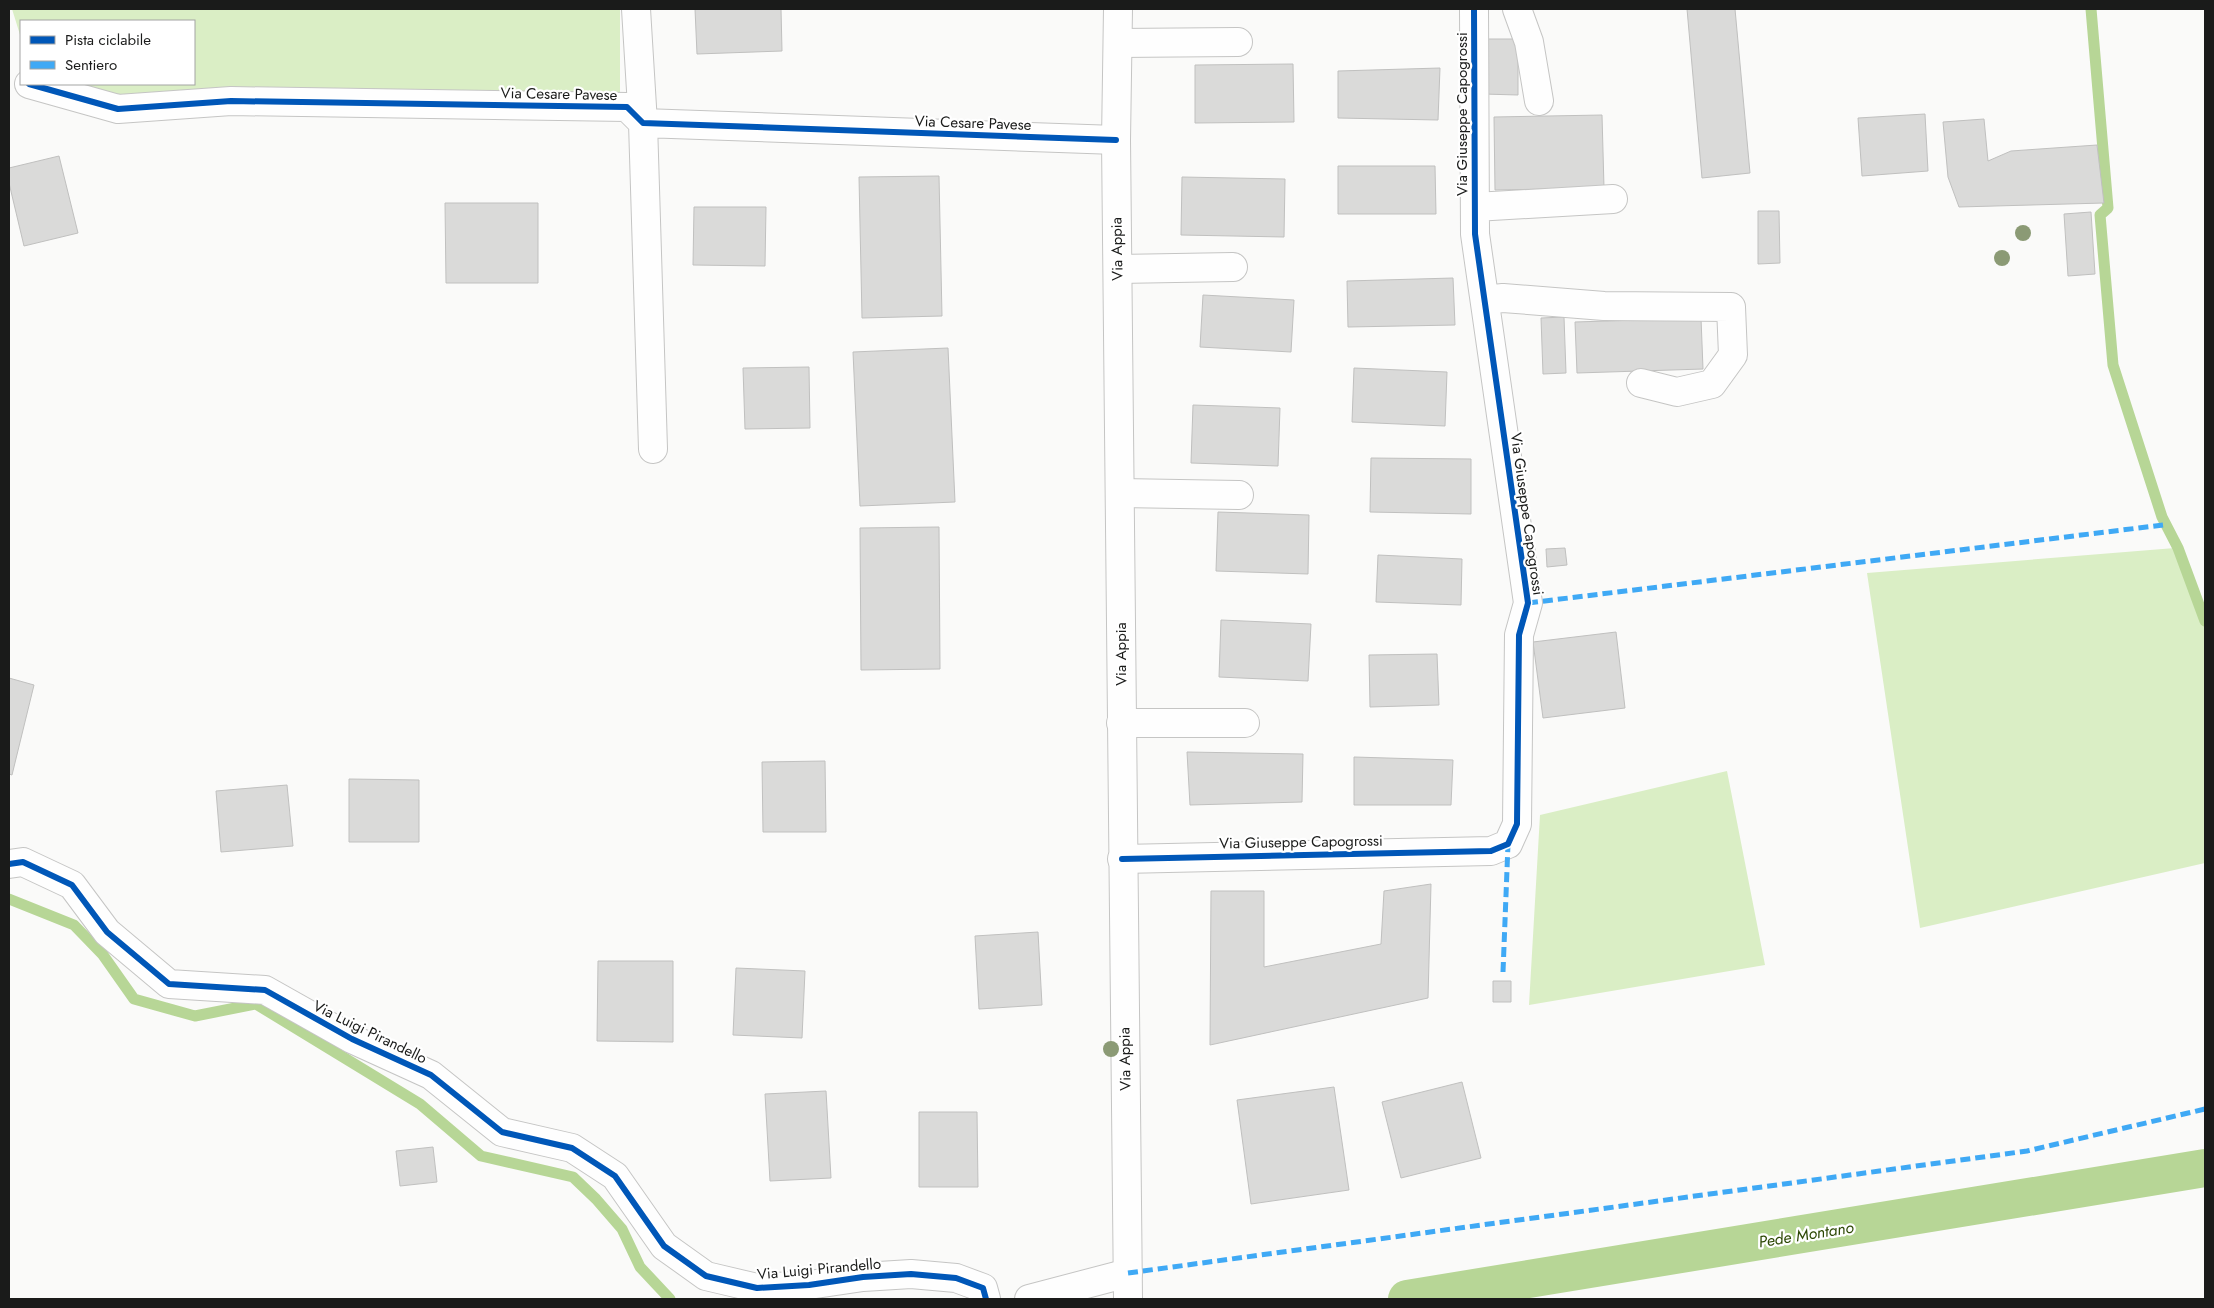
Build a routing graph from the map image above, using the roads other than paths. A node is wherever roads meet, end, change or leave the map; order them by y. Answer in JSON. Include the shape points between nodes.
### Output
{"nodes":[{"id":1,"x":636,"y":9,"type":"edge"},
{"id":2,"x":1118,"y":9,"type":"edge"},
{"id":3,"x":1474,"y":9,"type":"edge"},
{"id":4,"x":1517,"y":9,"type":"edge"},
{"id":5,"x":1238,"y":42,"type":"dead end"},
{"id":6,"x":1118,"y":43,"type":"junction"},
{"id":7,"x":33,"y":85,"type":"edge"},
{"id":8,"x":1538,"y":101,"type":"dead end"},
{"id":9,"x":643,"y":123,"type":"junction"},
{"id":10,"x":1116,"y":140,"type":"junction"},
{"id":11,"x":1613,"y":199,"type":"dead end"},
{"id":12,"x":1475,"y":207,"type":"junction"},
{"id":13,"x":1233,"y":267,"type":"dead end"},
{"id":14,"x":1118,"y":269,"type":"junction"},
{"id":15,"x":1485,"y":300,"type":"junction"},
{"id":16,"x":1641,"y":383,"type":"dead end"},
{"id":17,"x":653,"y":449,"type":"dead end"},
{"id":18,"x":1120,"y":493,"type":"junction"},
{"id":19,"x":1239,"y":494,"type":"dead end"},
{"id":20,"x":1245,"y":722,"type":"dead end"},
{"id":21,"x":1121,"y":723,"type":"junction"},
{"id":22,"x":1122,"y":859,"type":"junction"},
{"id":23,"x":9,"y":864,"type":"edge"},
{"id":24,"x":1128,"y":1285,"type":"edge"},
{"id":25,"x":986,"y":1299,"type":"edge"},
{"id":26,"x":1029,"y":1299,"type":"edge"}],
"edges":[{"from":1,"to":9,"type":"street"},
{"from":2,"to":6,"type":"street","name":"Via Appia"},
{"from":3,"to":12,"type":"street","name":"Via Giuseppe Capogrossi"},
{"from":4,"to":8,"type":"street","via":[[1529,42]]},
{"from":5,"to":6,"type":"street"},
{"from":6,"to":10,"type":"street","name":"Via Appia"},
{"from":7,"to":9,"type":"street","name":"Via Cesare Pavese","via":[[118,108],[231,102],[627,107]]},
{"from":9,"to":10,"type":"street","name":"Via Cesare Pavese"},
{"from":9,"to":17,"type":"street"},
{"from":10,"to":14,"type":"street","name":"Via Appia"},
{"from":11,"to":12,"type":"street"},
{"from":12,"to":15,"type":"street","name":"Via Giuseppe Capogrossi","via":[[1475,234]]},
{"from":13,"to":14,"type":"street"},
{"from":14,"to":18,"type":"street","name":"Via Appia"},
{"from":15,"to":16,"type":"street","via":[[1503,298],[1604,306],[1731,307],[1733,356],[1712,384],[1677,392]]},
{"from":15,"to":22,"type":"street","name":"Via Giuseppe Capogrossi","via":[[1528,603],[1519,635],[1517,824],[1508,844],[1491,851]]},
{"from":18,"to":19,"type":"street"},
{"from":18,"to":21,"type":"street","name":"Via Appia"},
{"from":20,"to":21,"type":"street"},
{"from":21,"to":22,"type":"street","name":"Via Appia"},
{"from":22,"to":24,"type":"street","name":"Via Appia"},
{"from":23,"to":25,"type":"street","name":"Via Luigi Pirandello","via":[[24,862],[72,884],[107,932],[168,984],[265,990],[352,1039],[431,1076],[502,1132],[572,1148],[615,1176],[664,1246],[706,1276],[756,1288],[911,1274],[956,1278],[984,1288]]},
{"from":24,"to":26,"type":"street"}]}
